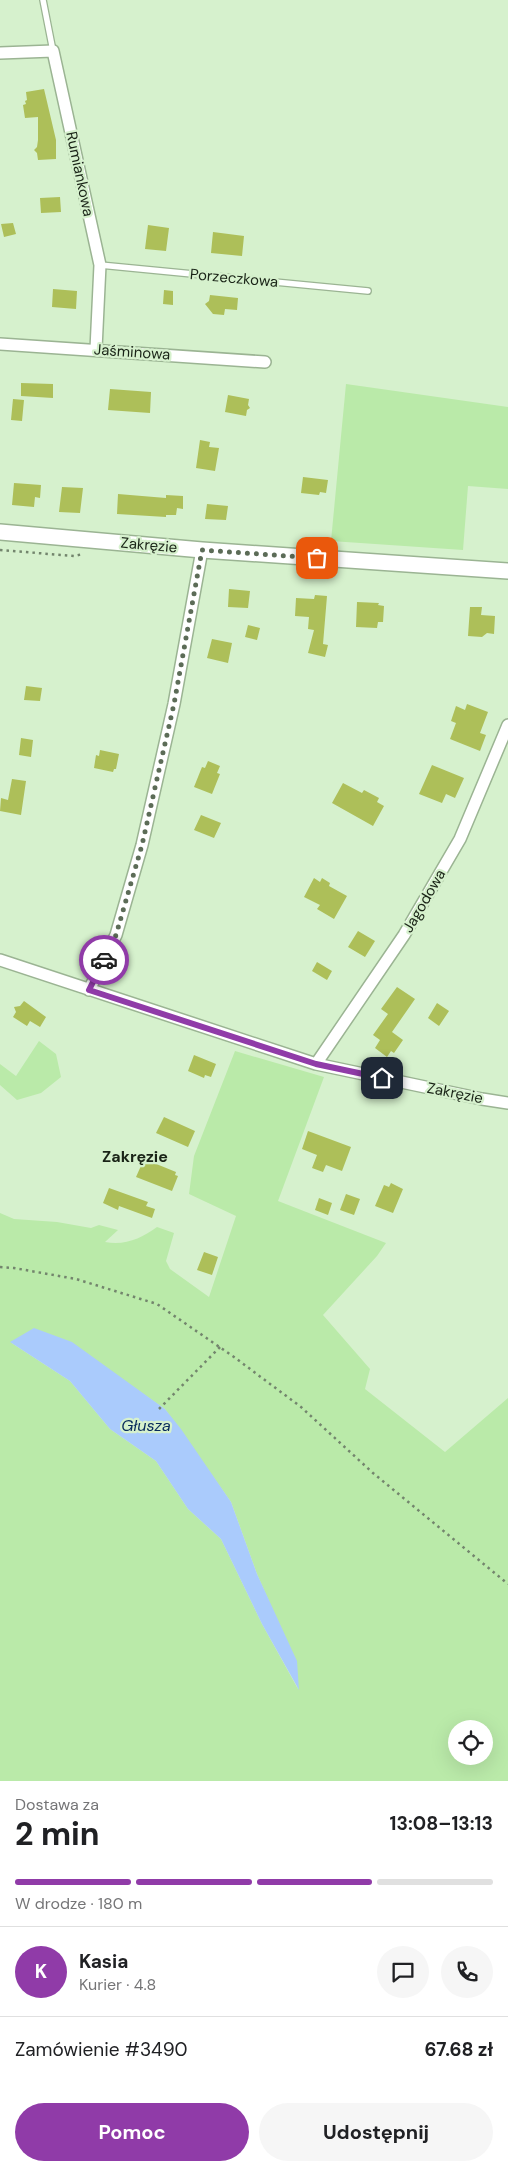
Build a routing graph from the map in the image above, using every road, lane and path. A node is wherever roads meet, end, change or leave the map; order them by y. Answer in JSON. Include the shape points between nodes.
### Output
{"nodes":[{"id":1,"x":43,"y":0,"type":"edge"},
{"id":2,"x":53,"y":50,"type":"junction"},
{"id":3,"x":0,"y":53,"type":"edge"},
{"id":4,"x":100,"y":266,"type":"junction"},
{"id":5,"x":368,"y":290,"type":"dead end"},
{"id":6,"x":0,"y":344,"type":"edge"},
{"id":7,"x":96,"y":349,"type":"junction"},
{"id":8,"x":265,"y":362,"type":"dead end"},
{"id":9,"x":0,"y":532,"type":"edge"},
{"id":10,"x":0,"y":550,"type":"edge"},
{"id":11,"x":202,"y":550,"type":"junction"},
{"id":12,"x":90,"y":553,"type":"dead end"},
{"id":13,"x":508,"y":571,"type":"edge"},
{"id":14,"x":508,"y":725,"type":"edge"},
{"id":15,"x":0,"y":960,"type":"edge"},
{"id":16,"x":89,"y":990,"type":"junction"},
{"id":17,"x":316,"y":1064,"type":"junction"},
{"id":18,"x":508,"y":1103,"type":"edge"},
{"id":19,"x":0,"y":1267,"type":"edge"},
{"id":20,"x":220,"y":1347,"type":"junction"},
{"id":21,"x":160,"y":1409,"type":"dead end"},
{"id":22,"x":508,"y":1584,"type":"edge"}],
"edges":[{"from":1,"to":2,"type":"lane","name":"Rumiankowa"},
{"from":2,"to":3,"type":"street"},
{"from":2,"to":4,"type":"street","name":"Rumiankowa"},
{"from":4,"to":5,"type":"lane","name":"Porzeczkowa"},
{"from":4,"to":7,"type":"street","name":"Rumiankowa"},
{"from":6,"to":7,"type":"street","name":"Jaśminowa"},
{"from":7,"to":8,"type":"street","name":"Jaśminowa"},
{"from":9,"to":11,"type":"street","name":"Zakręzie"},
{"from":10,"to":12,"type":"path","via":[[74,556]]},
{"from":11,"to":13,"type":"street","name":"Zakręzie"},
{"from":11,"to":16,"type":"street","via":[[174,704],[142,845],[116,935]]},
{"from":14,"to":17,"type":"street","name":"Jagodowa","via":[[460,839],[404,935]]},
{"from":15,"to":16,"type":"street","name":"Zakręzie"},
{"from":16,"to":17,"type":"street","name":"Zakręzie"},
{"from":17,"to":18,"type":"street","name":"Zakręzie"},
{"from":19,"to":20,"type":"path","via":[[76,1279],[157,1304]]},
{"from":20,"to":21,"type":"path"},
{"from":20,"to":22,"type":"path","via":[[301,1407],[373,1473]]}]}
